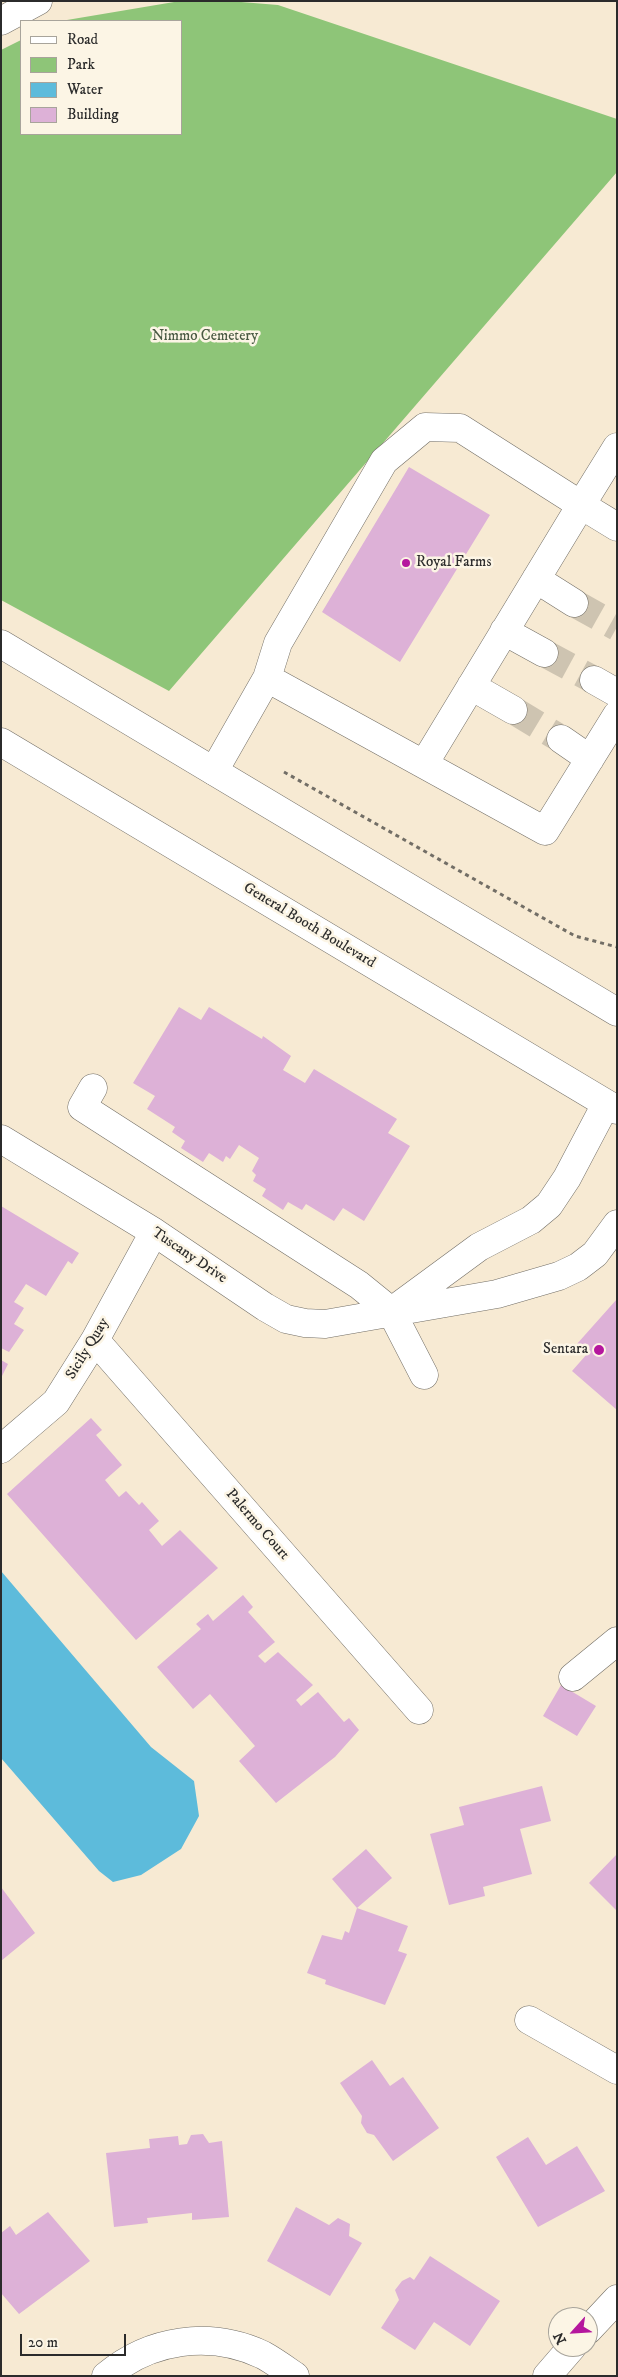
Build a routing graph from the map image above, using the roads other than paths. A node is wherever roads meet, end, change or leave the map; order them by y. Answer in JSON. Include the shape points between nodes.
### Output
{"nodes":[{"id":1,"x":38,"y":1,"type":"edge"},
{"id":2,"x":1,"y":21,"type":"edge"},
{"id":3,"x":617,"y":448,"type":"edge"},
{"id":4,"x":581,"y":504,"type":"junction"},
{"id":5,"x":617,"y":527,"type":"edge"},
{"id":6,"x":536,"y":579,"type":"junction"},
{"id":7,"x":574,"y":603,"type":"tunnel mouth"},
{"id":8,"x":504,"y":631,"type":"junction"},
{"id":9,"x":1,"y":644,"type":"edge"},
{"id":10,"x":544,"y":653,"type":"tunnel mouth"},
{"id":11,"x":267,"y":678,"type":"junction"},
{"id":12,"x":594,"y":680,"type":"tunnel mouth"},
{"id":13,"x":472,"y":686,"type":"junction"},
{"id":14,"x":617,"y":693,"type":"edge"},
{"id":15,"x":513,"y":710,"type":"tunnel mouth"},
{"id":16,"x":617,"y":715,"type":"edge"},
{"id":17,"x":561,"y":739,"type":"tunnel mouth"},
{"id":18,"x":1,"y":742,"type":"edge"},
{"id":19,"x":590,"y":759,"type":"junction"},
{"id":20,"x":424,"y":764,"type":"junction"},
{"id":21,"x":214,"y":770,"type":"junction"},
{"id":22,"x":617,"y":1012,"type":"edge"},
{"id":23,"x":93,"y":1088,"type":"dead end"},
{"id":24,"x":613,"y":1100,"type":"edge"},
{"id":25,"x":1,"y":1139,"type":"edge"},
{"id":26,"x":617,"y":1224,"type":"edge"},
{"id":27,"x":154,"y":1232,"type":"junction"},
{"id":28,"x":391,"y":1312,"type":"junction"},
{"id":29,"x":95,"y":1340,"type":"junction"},
{"id":30,"x":424,"y":1375,"type":"dead end"},
{"id":31,"x":1,"y":1449,"type":"edge"},
{"id":32,"x":617,"y":1641,"type":"edge"},
{"id":33,"x":573,"y":1677,"type":"dead end"},
{"id":34,"x":418,"y":1710,"type":"dead end"},
{"id":35,"x":529,"y":2020,"type":"dead end"},
{"id":36,"x":617,"y":2070,"type":"edge"},
{"id":37,"x":617,"y":2299,"type":"edge"},
{"id":38,"x":598,"y":2319,"type":"edge"},
{"id":39,"x":564,"y":2357,"type":"edge"},
{"id":40,"x":106,"y":2376,"type":"edge"},
{"id":41,"x":295,"y":2376,"type":"edge"},
{"id":42,"x":548,"y":2376,"type":"edge"}],
"edges":[{"from":1,"to":2,"type":"street"},
{"from":3,"to":4,"type":"street"},
{"from":4,"to":5,"type":"street"},
{"from":4,"to":6,"type":"street"},
{"from":4,"to":11,"type":"street","via":[[460,428],[424,427],[384,461],[278,643]]},
{"from":6,"to":7,"type":"street"},
{"from":6,"to":8,"type":"street"},
{"from":8,"to":10,"type":"street"},
{"from":8,"to":13,"type":"street"},
{"from":9,"to":21,"type":"street"},
{"from":11,"to":20,"type":"street"},
{"from":11,"to":21,"type":"street"},
{"from":12,"to":14,"type":"street"},
{"from":13,"to":15,"type":"street"},
{"from":13,"to":20,"type":"street"},
{"from":16,"to":19,"type":"street"},
{"from":17,"to":19,"type":"street"},
{"from":18,"to":24,"type":"street","name":"General Booth Boulevard"},
{"from":19,"to":20,"type":"street","via":[[546,831]]},
{"from":21,"to":22,"type":"street"},
{"from":23,"to":28,"type":"street","via":[[82,1107],[360,1285]]},
{"from":24,"to":28,"type":"street","name":"Tuscany Drive","via":[[549,1205],[531,1220],[479,1247]]},
{"from":25,"to":27,"type":"street","name":"Tuscany Drive"},
{"from":26,"to":28,"type":"street","name":"Tuscany Drive","via":[[595,1254],[559,1276],[497,1294]]},
{"from":27,"to":28,"type":"street","name":"Tuscany Drive","via":[[286,1319],[325,1324]]},
{"from":27,"to":29,"type":"street","name":"Sicily Quay"},
{"from":28,"to":30,"type":"street"},
{"from":29,"to":31,"type":"street","name":"Sicily Quay","via":[[56,1402]]},
{"from":29,"to":34,"type":"street","name":"Palermo Court"},
{"from":32,"to":33,"type":"street"},
{"from":35,"to":36,"type":"street"},
{"from":37,"to":38,"type":"street"},
{"from":39,"to":42,"type":"street"},
{"from":40,"to":41,"type":"street","via":[[122,2363],[153,2348],[187,2340],[230,2343],[263,2356]]}]}
